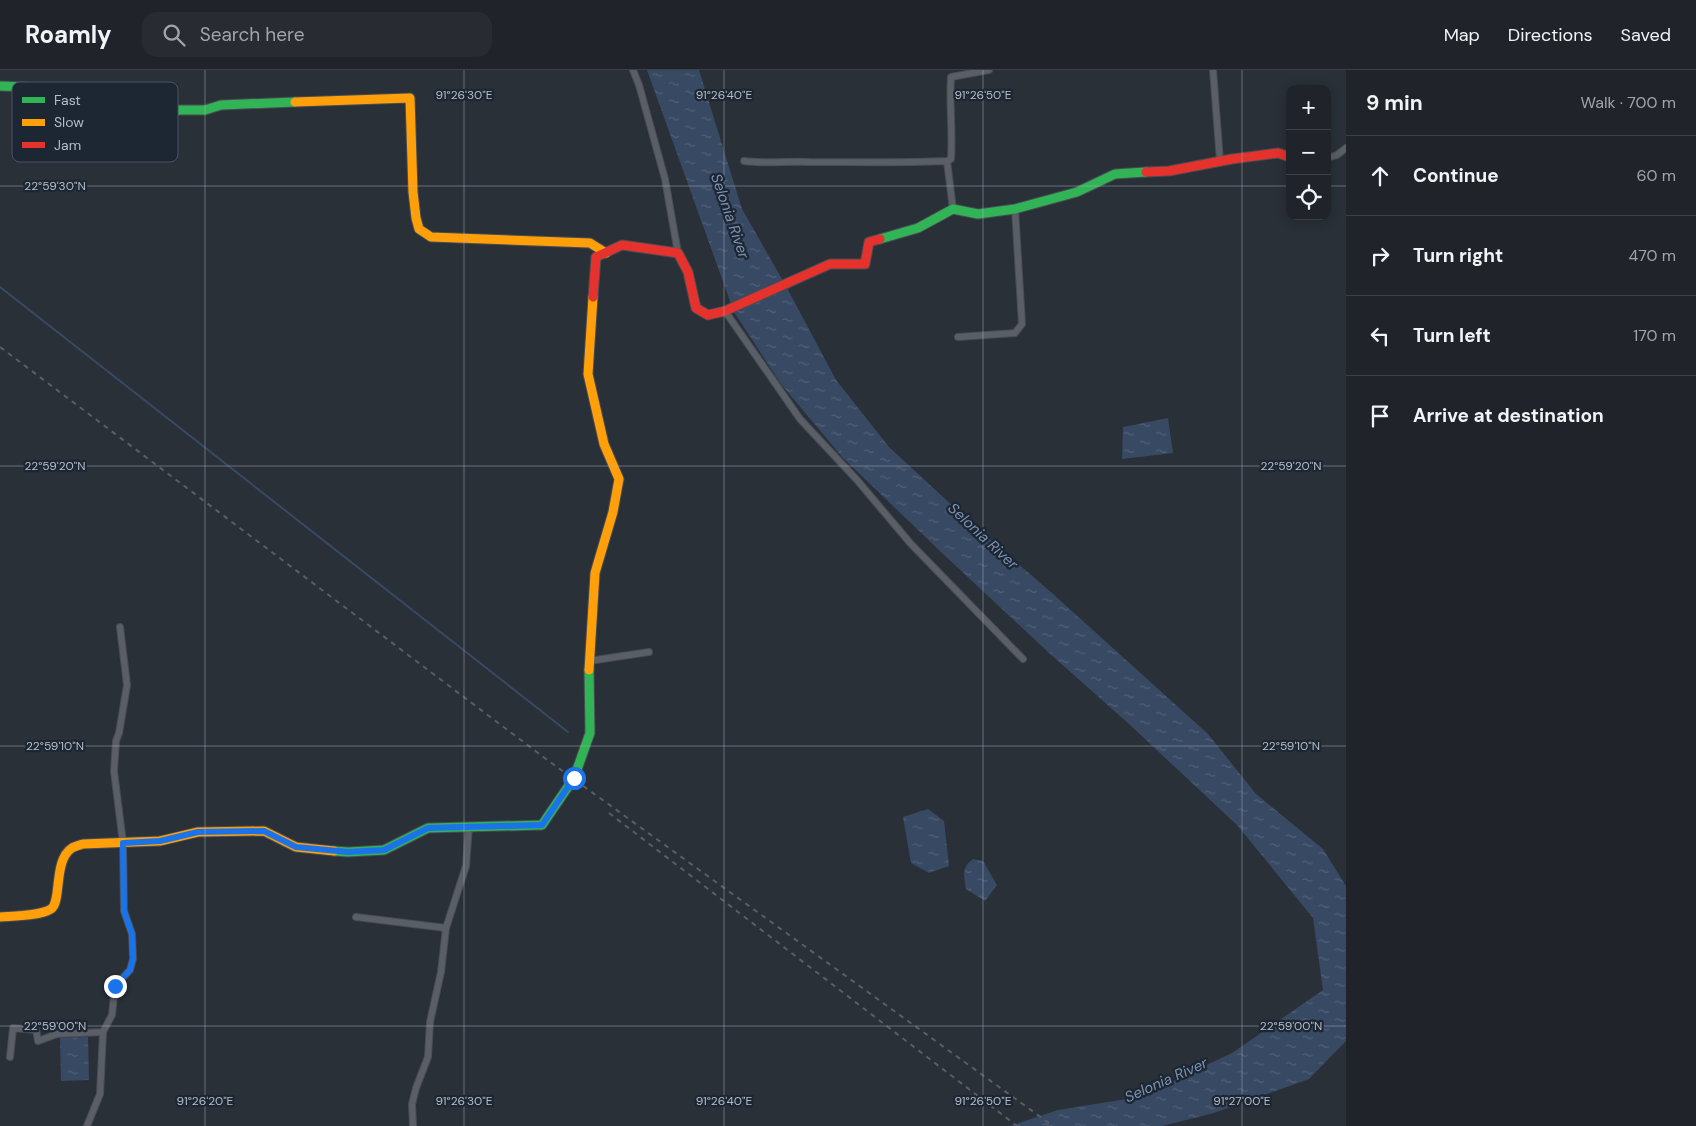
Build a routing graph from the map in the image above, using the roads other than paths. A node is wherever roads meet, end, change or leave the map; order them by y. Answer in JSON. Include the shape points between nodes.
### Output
{"nodes":[{"id":1,"x":634,"y":70,"type":"edge"},
{"id":2,"x":989,"y":70,"type":"edge"},
{"id":3,"x":1213,"y":70,"type":"edge"},
{"id":4,"x":178,"y":111,"type":"edge"},
{"id":5,"x":1346,"y":148,"type":"edge"},
{"id":6,"x":1286,"y":156,"type":"edge"},
{"id":7,"x":1331,"y":157,"type":"edge"},
{"id":8,"x":744,"y":161,"type":"dead end"},
{"id":9,"x":947,"y":161,"type":"junction"},
{"id":10,"x":1220,"y":161,"type":"junction"},
{"id":11,"x":953,"y":208,"type":"junction"},
{"id":12,"x":1015,"y":208,"type":"junction"},
{"id":13,"x":606,"y":253,"type":"junction"},
{"id":14,"x":678,"y":253,"type":"junction"},
{"id":15,"x":725,"y":312,"type":"junction"},
{"id":16,"x":958,"y":337,"type":"dead end"},
{"id":17,"x":120,"y":626,"type":"dead end"},
{"id":18,"x":649,"y":652,"type":"dead end"},
{"id":19,"x":1023,"y":659,"type":"dead end"},
{"id":20,"x":589,"y":661,"type":"junction"},
{"id":21,"x":469,"y":826,"type":"junction"},
{"id":22,"x":123,"y":843,"type":"junction"},
{"id":23,"x":0,"y":917,"type":"edge"},
{"id":24,"x":356,"y":917,"type":"dead end"},
{"id":25,"x":446,"y":928,"type":"junction"},
{"id":26,"x":103,"y":1032,"type":"junction"},
{"id":27,"x":10,"y":1057,"type":"dead end"},
{"id":28,"x":87,"y":1126,"type":"edge"},
{"id":29,"x":413,"y":1126,"type":"edge"}],
"edges":[{"from":1,"to":14,"type":"street","via":[[665,179]]},
{"from":2,"to":9,"type":"street","via":[[951,77],[951,159]]},
{"from":3,"to":10,"type":"street"},
{"from":4,"to":13,"type":"street","via":[[205,110],[221,105],[410,98],[415,215],[422,234],[431,237],[590,243]]},
{"from":5,"to":7,"type":"street"},
{"from":6,"to":10,"type":"street","via":[[1278,153]]},
{"from":8,"to":9,"type":"street"},
{"from":9,"to":11,"type":"street"},
{"from":10,"to":12,"type":"street","via":[[1169,171],[1115,174],[1077,192]]},
{"from":11,"to":12,"type":"street","via":[[978,214]]},
{"from":11,"to":15,"type":"street","via":[[918,228],[869,242],[865,264],[830,264]]},
{"from":12,"to":16,"type":"street","via":[[1022,324],[1015,333]]},
{"from":13,"to":14,"type":"street","via":[[622,245]]},
{"from":13,"to":20,"type":"street","via":[[596,257],[588,374],[604,444],[619,479],[595,573]]},
{"from":14,"to":15,"type":"street","via":[[688,272],[696,308],[708,315]]},
{"from":15,"to":19,"type":"street","via":[[800,418],[911,544]]},
{"from":17,"to":22,"type":"street","via":[[127,685],[116,741],[114,771]]},
{"from":18,"to":20,"type":"street"},
{"from":20,"to":21,"type":"street","via":[[590,733],[574,778],[542,825]]},
{"from":21,"to":22,"type":"street","via":[[428,828],[384,850],[348,852],[296,847],[264,831],[198,832],[160,841]]},
{"from":21,"to":25,"type":"street","via":[[466,866]]},
{"from":22,"to":23,"type":"street","via":[[83,844],[71,848],[64,857],[57,880],[57,898],[50,910]]},
{"from":22,"to":26,"type":"street","via":[[124,911],[132,934],[133,959],[130,970],[115,986],[112,1015]]},
{"from":24,"to":25,"type":"street"},
{"from":25,"to":29,"type":"street","via":[[430,1022],[428,1057],[412,1104]]},
{"from":26,"to":27,"type":"street","via":[[57,1034],[38,1041],[36,1030],[13,1028]]},
{"from":26,"to":28,"type":"street","via":[[100,1094]]}]}
